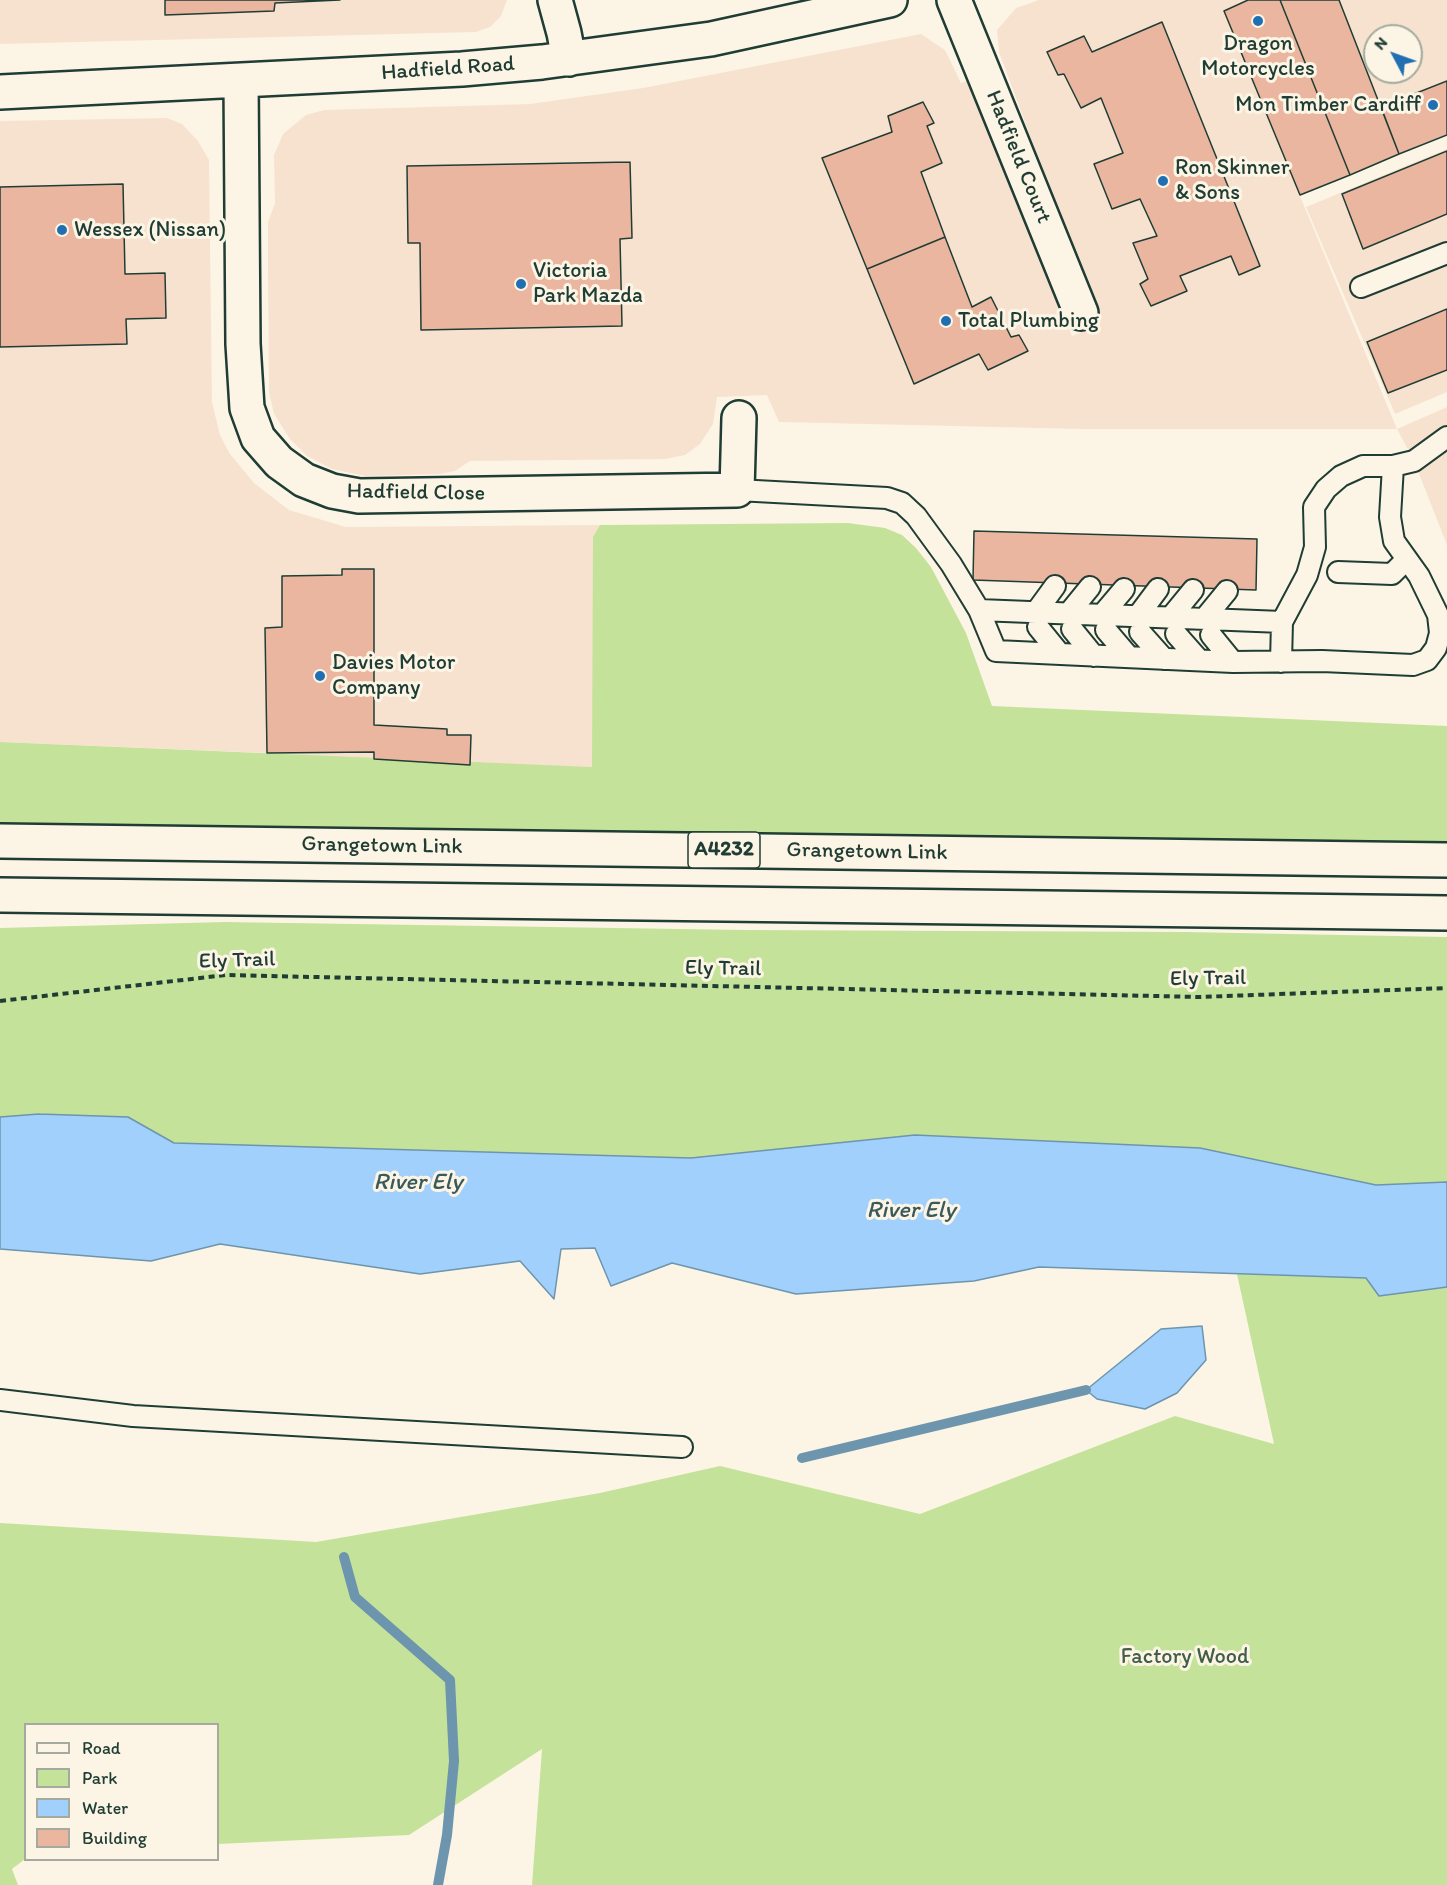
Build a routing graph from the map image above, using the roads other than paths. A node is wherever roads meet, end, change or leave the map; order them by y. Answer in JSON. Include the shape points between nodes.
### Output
{"nodes":[{"id":1,"x":555,"y":0,"type":"edge"},
{"id":2,"x":890,"y":0,"type":"edge"},
{"id":3,"x":954,"y":0,"type":"edge"},
{"id":4,"x":569,"y":59,"type":"junction"},
{"id":5,"x":240,"y":80,"type":"junction"},
{"id":6,"x":0,"y":92,"type":"edge"},
{"id":7,"x":1447,"y":253,"type":"edge"},
{"id":8,"x":1361,"y":287,"type":"dead end"},
{"id":9,"x":1081,"y":313,"type":"dead end"},
{"id":10,"x":739,"y":418,"type":"dead end"},
{"id":11,"x":1447,"y":437,"type":"edge"},
{"id":12,"x":1393,"y":466,"type":"junction"},
{"id":13,"x":737,"y":490,"type":"junction"},
{"id":14,"x":1406,"y":560,"type":"junction"},
{"id":15,"x":1338,"y":572,"type":"dead end"},
{"id":16,"x":1055,"y":586,"type":"dead end"},
{"id":17,"x":1090,"y":587,"type":"dead end"},
{"id":18,"x":1124,"y":589,"type":"dead end"},
{"id":19,"x":1158,"y":589,"type":"dead end"},
{"id":20,"x":1193,"y":590,"type":"dead end"},
{"id":21,"x":1227,"y":591,"type":"dead end"},
{"id":22,"x":979,"y":610,"type":"junction"},
{"id":23,"x":1037,"y":620,"type":"junction"},
{"id":24,"x":1282,"y":621,"type":"junction"},
{"id":25,"x":1070,"y":622,"type":"junction"},
{"id":26,"x":1104,"y":623,"type":"junction"},
{"id":27,"x":1139,"y":624,"type":"junction"},
{"id":28,"x":1173,"y":626,"type":"junction"},
{"id":29,"x":1208,"y":627,"type":"junction"},
{"id":30,"x":1060,"y":654,"type":"junction"},
{"id":31,"x":1094,"y":656,"type":"junction"},
{"id":32,"x":1129,"y":657,"type":"junction"},
{"id":33,"x":1164,"y":659,"type":"junction"},
{"id":34,"x":1198,"y":660,"type":"junction"},
{"id":35,"x":1233,"y":662,"type":"junction"},
{"id":36,"x":1281,"y":662,"type":"junction"},
{"id":37,"x":0,"y":841,"type":"edge"},
{"id":38,"x":1447,"y":860,"type":"edge"},
{"id":39,"x":0,"y":895,"type":"edge"},
{"id":40,"x":1447,"y":913,"type":"edge"},
{"id":41,"x":0,"y":1400,"type":"edge"},
{"id":42,"x":682,"y":1447,"type":"dead end"}],
"edges":[{"from":1,"to":4,"type":"main road"},
{"from":2,"to":4,"type":"main road","name":"Hadfield Road","via":[[711,39]]},
{"from":3,"to":9,"type":"main road","name":"Hadfield Court"},
{"from":4,"to":5,"type":"main road","name":"Hadfield Road","via":[[462,69]]},
{"from":5,"to":6,"type":"main road","name":"Hadfield Road"},
{"from":5,"to":13,"type":"main road","name":"Hadfield Close","via":[[247,408],[258,438],[279,462],[304,480],[332,492],[359,496]]},
{"from":7,"to":8,"type":"lane"},
{"from":10,"to":13,"type":"main road"},
{"from":11,"to":12,"type":"lane","via":[[1414,461]]},
{"from":12,"to":14,"type":"lane","via":[[1390,517],[1394,541]]},
{"from":12,"to":24,"type":"lane","via":[[1363,466],[1341,476],[1326,489],[1314,507],[1315,547],[1307,575]]},
{"from":13,"to":22,"type":"lane","via":[[887,498],[902,503],[951,564]]},
{"from":14,"to":15,"type":"lane","via":[[1392,574]]},
{"from":14,"to":36,"type":"lane","via":[[1419,576],[1438,615],[1440,633],[1427,660],[1413,665]]},
{"from":16,"to":23,"type":"lane"},
{"from":17,"to":25,"type":"lane"},
{"from":18,"to":26,"type":"lane"},
{"from":19,"to":27,"type":"lane"},
{"from":20,"to":28,"type":"lane"},
{"from":21,"to":29,"type":"lane"},
{"from":22,"to":23,"type":"lane"},
{"from":22,"to":30,"type":"lane","via":[[996,651]]},
{"from":23,"to":25,"type":"lane"},
{"from":23,"to":30,"type":"lane"},
{"from":24,"to":29,"type":"lane"},
{"from":24,"to":36,"type":"lane"},
{"from":25,"to":26,"type":"lane"},
{"from":25,"to":31,"type":"lane"},
{"from":26,"to":27,"type":"lane"},
{"from":26,"to":32,"type":"lane"},
{"from":27,"to":28,"type":"lane"},
{"from":27,"to":33,"type":"lane"},
{"from":28,"to":29,"type":"lane"},
{"from":28,"to":34,"type":"lane"},
{"from":29,"to":35,"type":"lane"},
{"from":30,"to":31,"type":"lane"},
{"from":31,"to":32,"type":"lane"},
{"from":32,"to":33,"type":"lane"},
{"from":33,"to":34,"type":"lane"},
{"from":34,"to":35,"type":"lane"},
{"from":35,"to":36,"type":"lane"},
{"from":37,"to":38,"type":"main road","name":"Grangetown Link","number":"A4232"},
{"from":39,"to":40,"type":"main road"},
{"from":41,"to":42,"type":"lane","via":[[133,1416]]}]}
